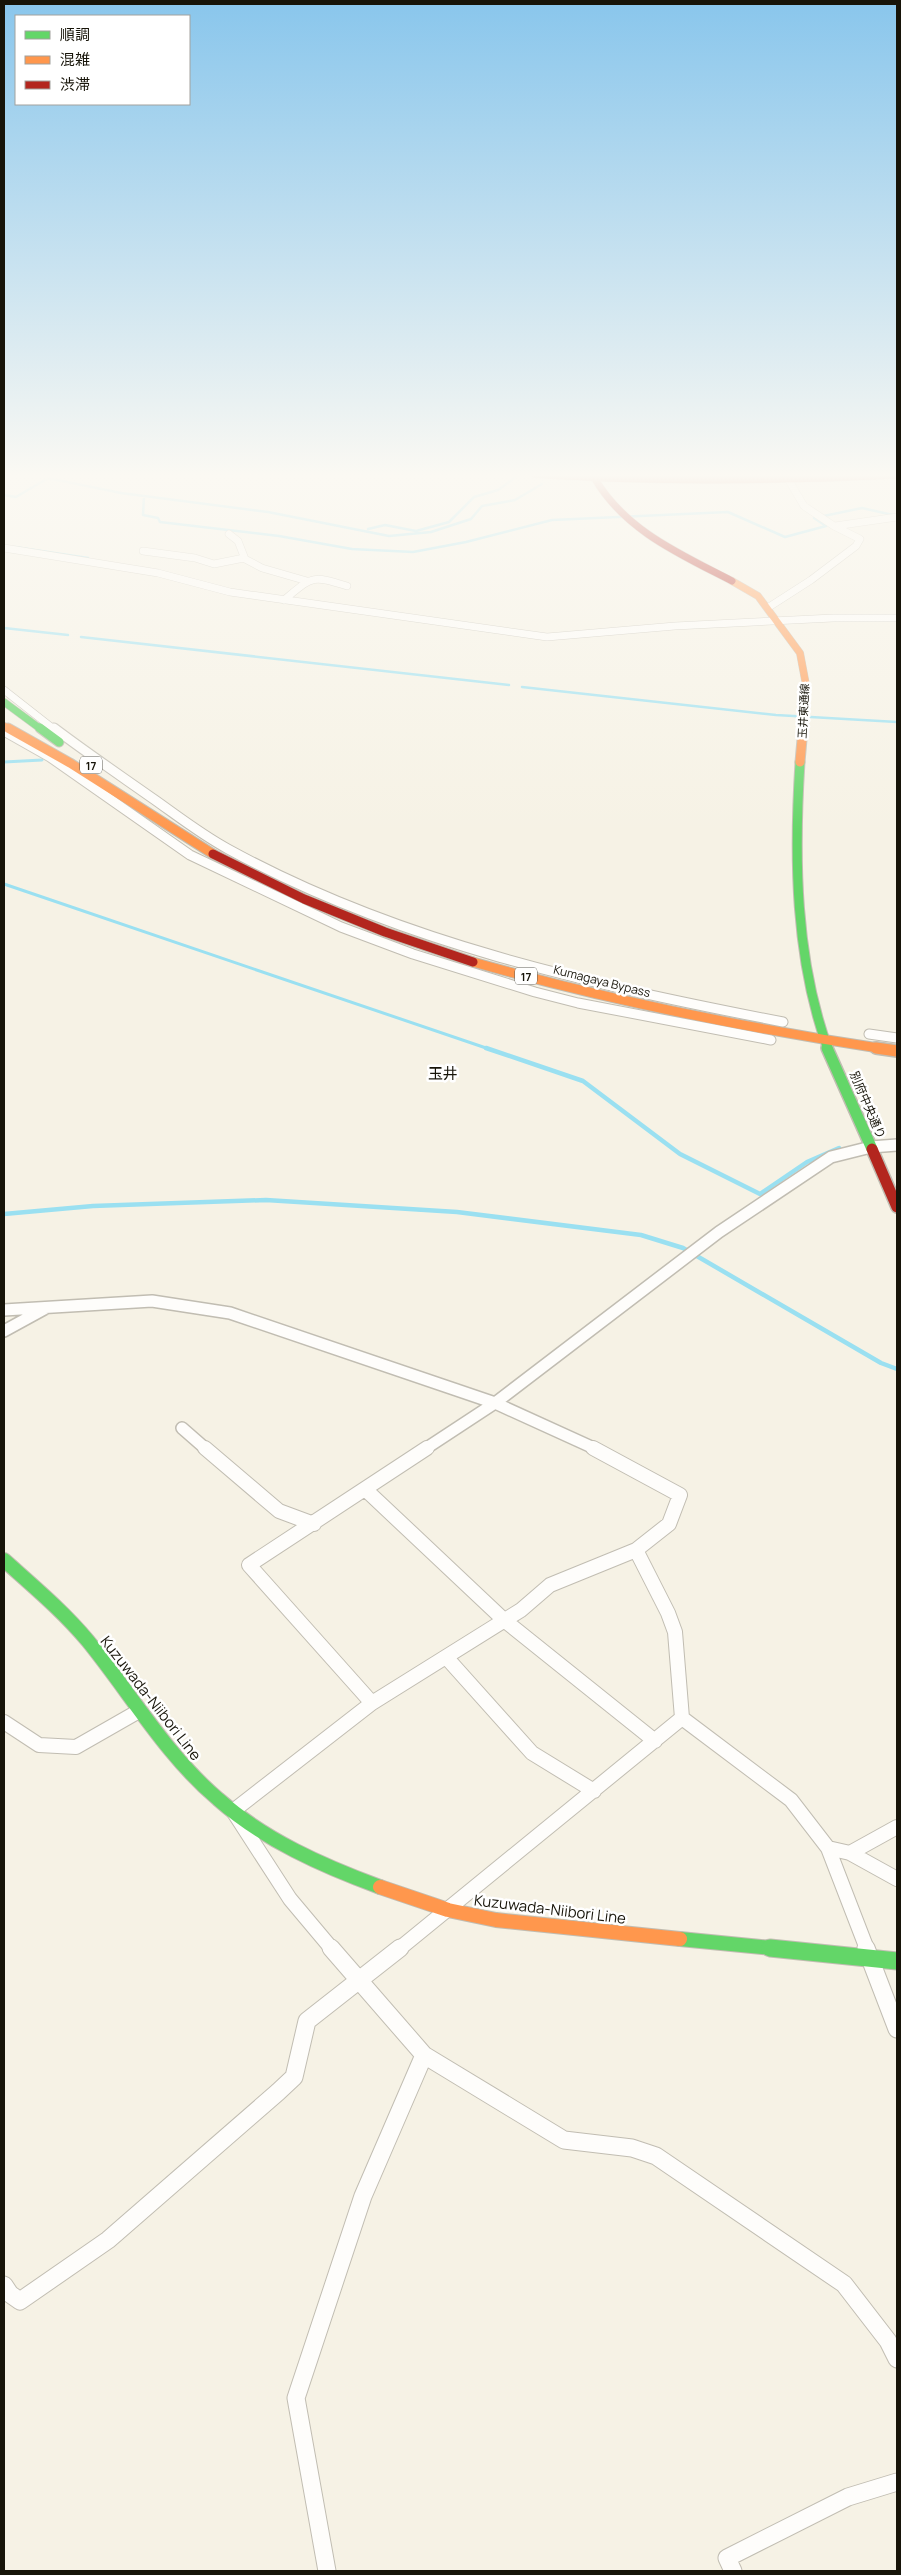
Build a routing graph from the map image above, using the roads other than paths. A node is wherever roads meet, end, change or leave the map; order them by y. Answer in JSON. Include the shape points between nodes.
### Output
{"nodes":[{"id":1,"x":256,"y":594,"type":"edge"},
{"id":2,"x":290,"y":594,"type":"edge"},
{"id":3,"x":755,"y":594,"type":"edge"},
{"id":4,"x":789,"y":594,"type":"edge"},
{"id":5,"x":286,"y":598,"type":"junction"},
{"id":6,"x":769,"y":607,"type":"junction"},
{"id":7,"x":897,"y":618,"type":"edge"},
{"id":8,"x":778,"y":620,"type":"junction"},
{"id":9,"x":4,"y":690,"type":"edge"},
{"id":10,"x":4,"y":702,"type":"edge"},
{"id":11,"x":44,"y":726,"type":"junction"},
{"id":12,"x":7,"y":730,"type":"edge"},
{"id":13,"x":177,"y":830,"type":"junction"},
{"id":14,"x":371,"y":914,"type":"junction"},
{"id":15,"x":356,"y":920,"type":"junction"},
{"id":16,"x":341,"y":927,"type":"junction"},
{"id":17,"x":554,"y":973,"type":"junction"},
{"id":18,"x":546,"y":982,"type":"junction"},
{"id":19,"x":535,"y":992,"type":"junction"},
{"id":20,"x":783,"y":1022,"type":"dead end"},
{"id":21,"x":869,"y":1034,"type":"dead end"},
{"id":22,"x":897,"y":1038,"type":"edge"},
{"id":23,"x":771,"y":1040,"type":"dead end"},
{"id":24,"x":825,"y":1042,"type":"junction"},
{"id":25,"x":897,"y":1051,"type":"edge"},
{"id":26,"x":897,"y":1145,"type":"edge"},
{"id":27,"x":871,"y":1147,"type":"junction"},
{"id":28,"x":897,"y":1207,"type":"edge"},
{"id":29,"x":50,"y":1305,"type":"junction"},
{"id":30,"x":4,"y":1310,"type":"edge"},
{"id":31,"x":4,"y":1331,"type":"edge"},
{"id":32,"x":494,"y":1403,"type":"junction"},
{"id":33,"x":182,"y":1428,"type":"dead end"},
{"id":34,"x":366,"y":1490,"type":"junction"},
{"id":35,"x":314,"y":1524,"type":"junction"},
{"id":36,"x":636,"y":1550,"type":"junction"},
{"id":37,"x":4,"y":1560,"type":"edge"},
{"id":38,"x":504,"y":1620,"type":"junction"},
{"id":39,"x":446,"y":1657,"type":"junction"},
{"id":40,"x":372,"y":1703,"type":"junction"},
{"id":41,"x":139,"y":1711,"type":"junction"},
{"id":42,"x":682,"y":1718,"type":"junction"},
{"id":43,"x":4,"y":1722,"type":"edge"},
{"id":44,"x":655,"y":1740,"type":"junction"},
{"id":45,"x":594,"y":1791,"type":"junction"},
{"id":46,"x":234,"y":1810,"type":"junction"},
{"id":47,"x":897,"y":1827,"type":"edge"},
{"id":48,"x":828,"y":1848,"type":"junction"},
{"id":49,"x":850,"y":1852,"type":"junction"},
{"id":50,"x":897,"y":1879,"type":"edge"},
{"id":51,"x":448,"y":1910,"type":"junction"},
{"id":52,"x":869,"y":1958,"type":"junction"},
{"id":53,"x":897,"y":1961,"type":"edge"},
{"id":54,"x":359,"y":1982,"type":"junction"},
{"id":55,"x":897,"y":2029,"type":"edge"},
{"id":56,"x":424,"y":2055,"type":"junction"},
{"id":57,"x":4,"y":2285,"type":"edge"},
{"id":58,"x":897,"y":2359,"type":"edge"},
{"id":59,"x":897,"y":2482,"type":"edge"},
{"id":60,"x":327,"y":2571,"type":"edge"},
{"id":61,"x":733,"y":2571,"type":"edge"}],
"edges":[{"from":1,"to":5,"type":"street"},
{"from":2,"to":5,"type":"street"},
{"from":3,"to":6,"type":"main road","name":"玉井東通線"},
{"from":4,"to":6,"type":"street"},
{"from":5,"to":8,"type":"street","via":[[547,637]]},
{"from":6,"to":8,"type":"main road","name":"玉井東通線"},
{"from":7,"to":8,"type":"street"},
{"from":8,"to":24,"type":"main road","name":"玉井東通線","via":[[800,653],[806,685],[796,864],[804,935]]},
{"from":9,"to":11,"type":"street"},
{"from":10,"to":11,"type":"main road","number":"17"},
{"from":11,"to":13,"type":"main road","number":"17"},
{"from":11,"to":14,"type":"street","via":[[227,850]]},
{"from":12,"to":13,"type":"main road","number":"17","via":[[40,744]]},
{"from":12,"to":16,"type":"street","via":[[190,855]]},
{"from":13,"to":15,"type":"main road","name":"Kumagaya Bypass","number":"17","via":[[224,860],[286,891]]},
{"from":14,"to":15,"type":"street"},
{"from":14,"to":17,"type":"street"},
{"from":15,"to":16,"type":"street"},
{"from":15,"to":18,"type":"main road","name":"Kumagaya Bypass","number":"17","via":[[464,959]]},
{"from":16,"to":19,"type":"street","via":[[413,954]]},
{"from":17,"to":18,"type":"street"},
{"from":17,"to":20,"type":"street","via":[[676,1002]]},
{"from":18,"to":19,"type":"street"},
{"from":18,"to":24,"type":"main road","name":"Kumagaya Bypass","number":"17","via":[[706,1020]]},
{"from":19,"to":23,"type":"street","via":[[578,1004]]},
{"from":21,"to":22,"type":"street"},
{"from":24,"to":25,"type":"main road","name":"Kumagaya Bypass","number":"17"},
{"from":24,"to":27,"type":"main road","name":"別府中央通り"},
{"from":26,"to":27,"type":"street"},
{"from":27,"to":28,"type":"main road","name":"別府中央通り"},
{"from":27,"to":32,"type":"street","via":[[831,1157],[702,1246]]},
{"from":29,"to":30,"type":"street"},
{"from":29,"to":31,"type":"street"},
{"from":29,"to":32,"type":"street","via":[[152,1301],[230,1314]]},
{"from":32,"to":34,"type":"street"},
{"from":32,"to":36,"type":"street","via":[[592,1447],[680,1495],[669,1524]]},
{"from":33,"to":35,"type":"street","via":[[279,1512]]},
{"from":34,"to":35,"type":"street"},
{"from":34,"to":38,"type":"street"},
{"from":35,"to":40,"type":"street","via":[[249,1565]]},
{"from":36,"to":38,"type":"street","via":[[550,1585]]},
{"from":36,"to":42,"type":"street","via":[[675,1632]]},
{"from":37,"to":41,"type":"main road","name":"Kuzuwada-Niibori Line","via":[[70,1620]]},
{"from":38,"to":39,"type":"street"},
{"from":38,"to":44,"type":"street"},
{"from":39,"to":40,"type":"street"},
{"from":39,"to":45,"type":"street","via":[[532,1753]]},
{"from":40,"to":46,"type":"street"},
{"from":41,"to":43,"type":"street","via":[[76,1747],[39,1745]]},
{"from":41,"to":46,"type":"main road","name":"Kuzuwada-Niibori Line","via":[[202,1785]]},
{"from":42,"to":44,"type":"street"},
{"from":42,"to":48,"type":"street","via":[[791,1800]]},
{"from":44,"to":45,"type":"street"},
{"from":45,"to":51,"type":"street"},
{"from":46,"to":51,"type":"main road","name":"Kuzuwada-Niibori Line","via":[[276,1838],[345,1876]]},
{"from":46,"to":54,"type":"street","via":[[290,1899]]},
{"from":47,"to":49,"type":"street"},
{"from":48,"to":49,"type":"street"},
{"from":48,"to":52,"type":"street"},
{"from":49,"to":50,"type":"street"},
{"from":51,"to":52,"type":"main road","name":"Kuzuwada-Niibori Line","via":[[496,1920]]},
{"from":51,"to":54,"type":"street"},
{"from":52,"to":53,"type":"main road","name":"Kuzuwada-Niibori Line"},
{"from":52,"to":55,"type":"street"},
{"from":54,"to":56,"type":"street"},
{"from":54,"to":57,"type":"street","via":[[308,2021],[294,2078],[108,2240],[20,2301]]},
{"from":56,"to":58,"type":"street","via":[[564,2140],[632,2148],[656,2156],[844,2284],[888,2341]]},
{"from":56,"to":60,"type":"street","via":[[363,2196],[296,2398]]},
{"from":59,"to":61,"type":"street","via":[[848,2497],[727,2558]]}]}
